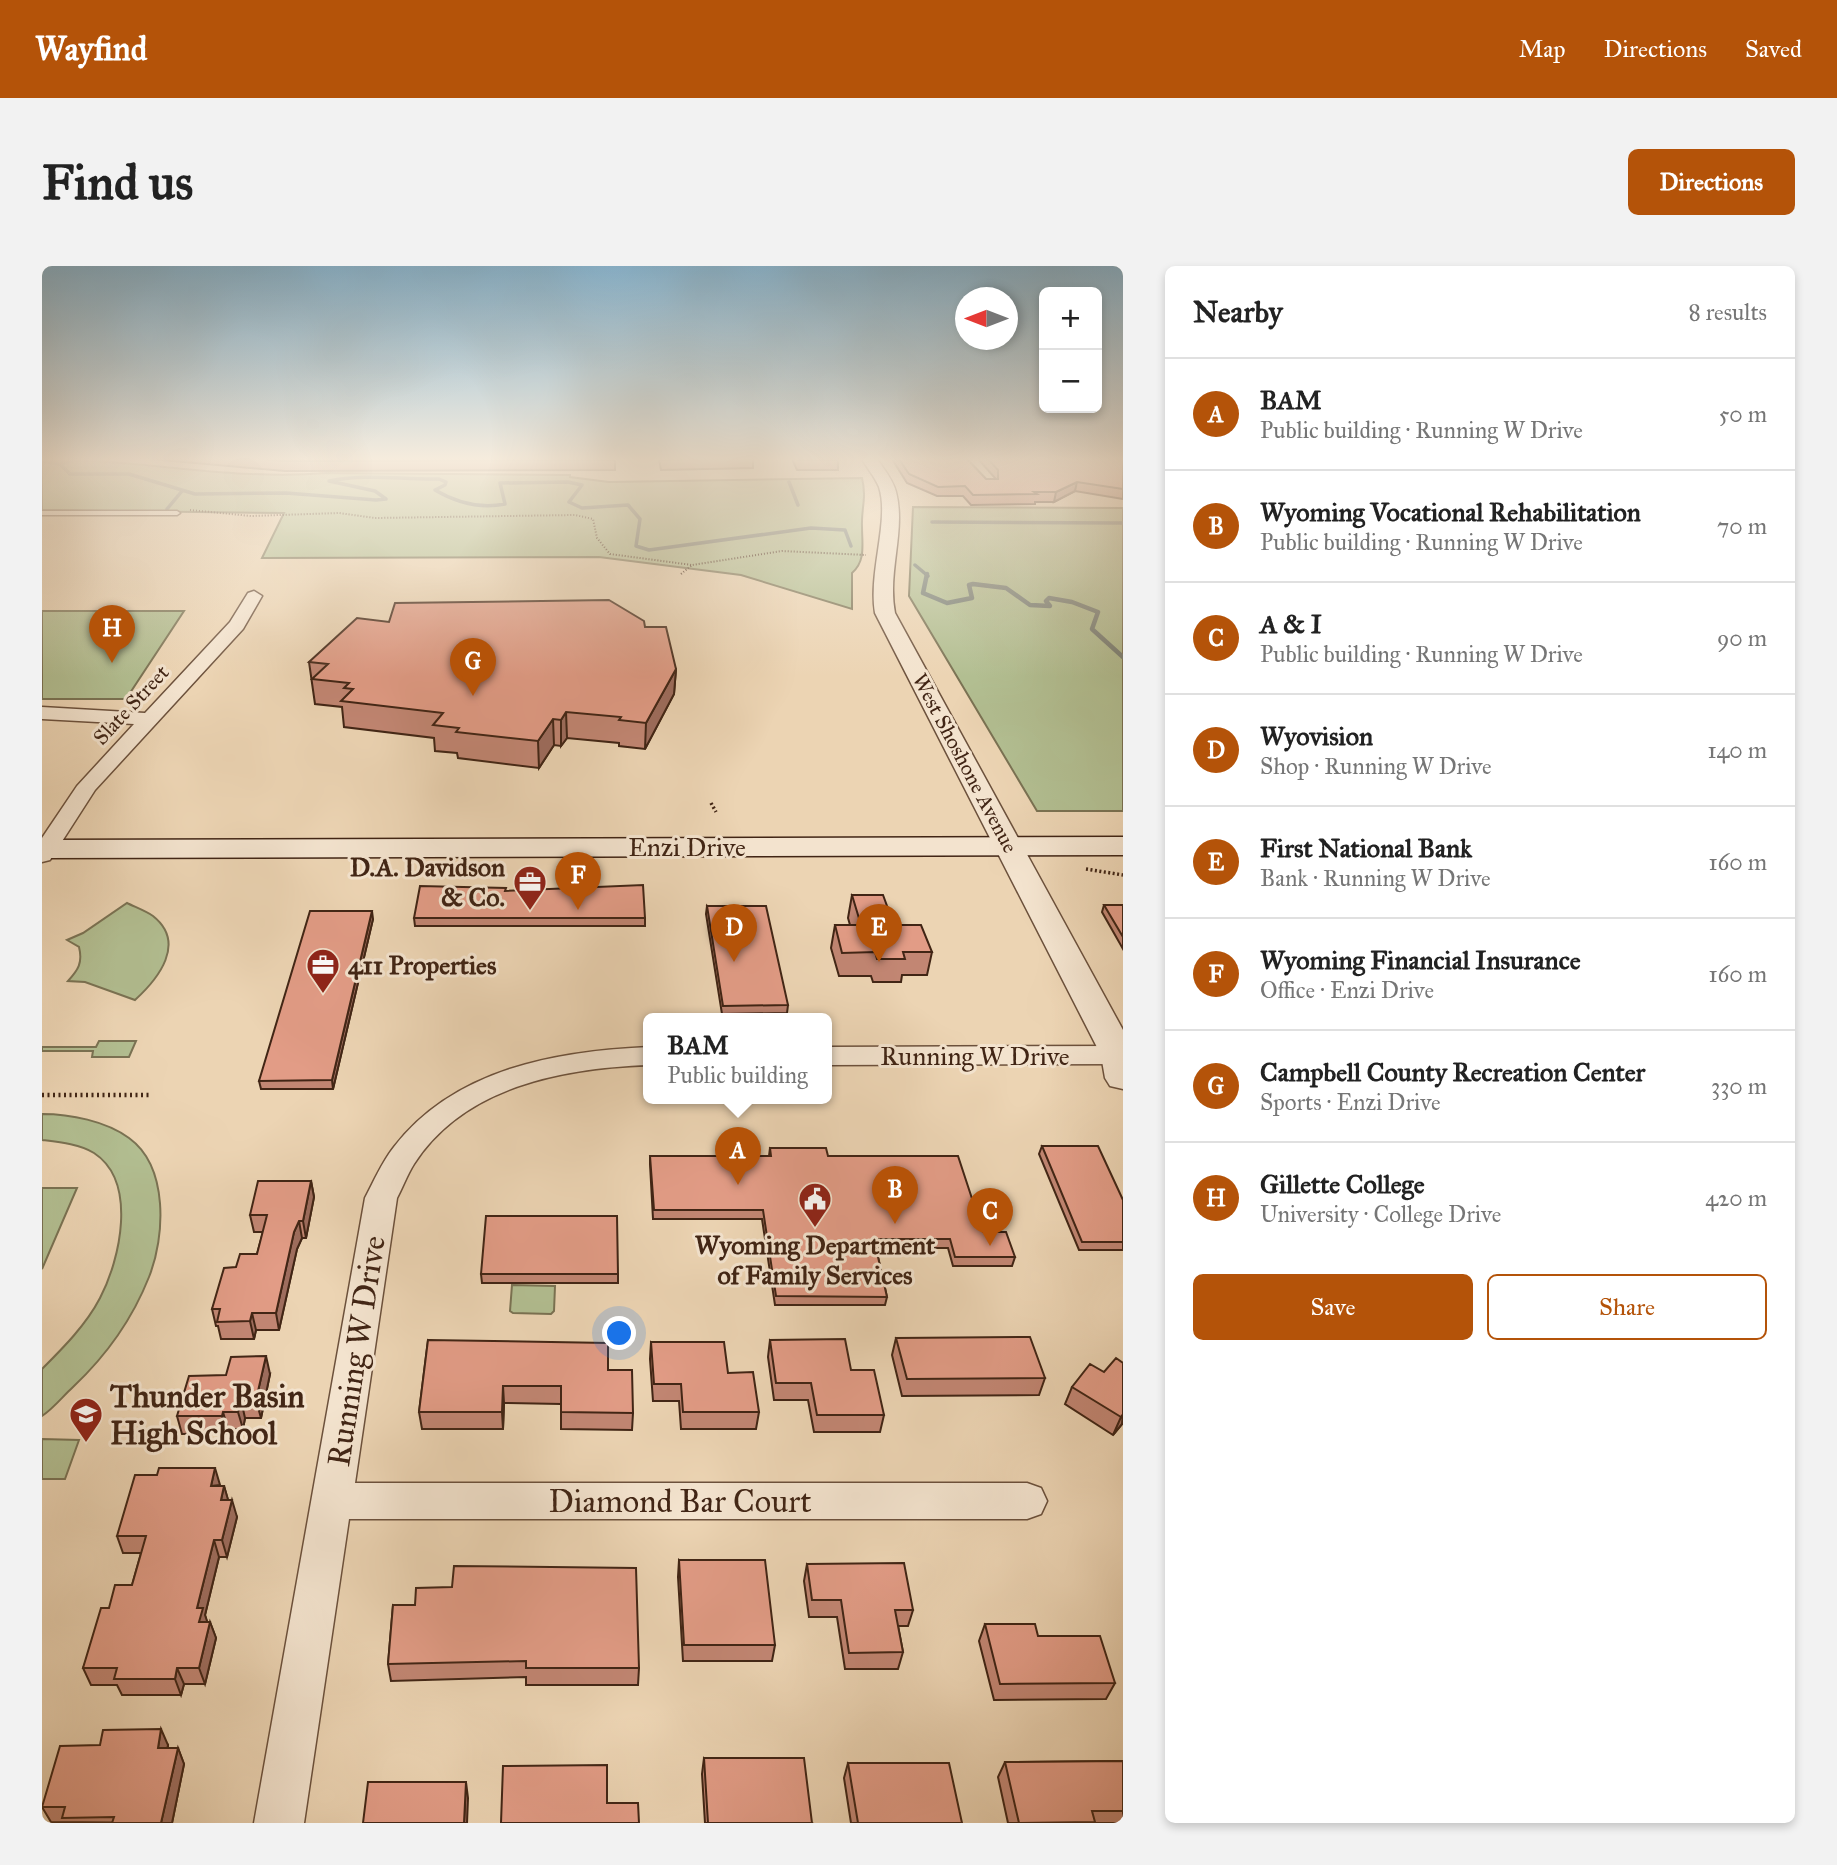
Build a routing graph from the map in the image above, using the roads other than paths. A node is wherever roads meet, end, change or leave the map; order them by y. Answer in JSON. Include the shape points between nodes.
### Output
{"nodes":[{"id":1,"x":886,"y":532,"type":"edge"},
{"id":2,"x":254,"y":596,"type":"dead end"},
{"id":3,"x":42,"y":713,"type":"edge"},
{"id":4,"x":149,"y":719,"type":"junction"},
{"id":5,"x":1010,"y":846,"type":"junction"},
{"id":6,"x":1123,"y":846,"type":"edge"},
{"id":7,"x":43,"y":851,"type":"edge"},
{"id":8,"x":643,"y":1056,"type":"edge"},
{"id":9,"x":832,"y":1056,"type":"edge"},
{"id":10,"x":1122,"y":1062,"type":"edge"},
{"id":11,"x":332,"y":1501,"type":"junction"},
{"id":12,"x":1027,"y":1501,"type":"dead end"},
{"id":13,"x":279,"y":1823,"type":"edge"}],
"edges":[{"from":1,"to":5,"type":"street","name":"West Shoshone Avenue","via":[[879,579],[885,613]]},
{"from":2,"to":4,"type":"street","name":"Slate Street","via":[[237,625]]},
{"from":3,"to":4,"type":"street"},
{"from":4,"to":7,"type":"street","name":"Slate Street","via":[[87,786]]},
{"from":5,"to":6,"type":"main road","name":"Enzi Drive"},
{"from":5,"to":7,"type":"main road","name":"Enzi Drive"},
{"from":5,"to":10,"type":"street","name":"West Shoshone Avenue"},
{"from":8,"to":11,"type":"street","name":"Running W Drive","via":[[595,1057],[544,1066],[485,1088],[444,1114],[406,1152],[381,1198]]},
{"from":9,"to":10,"type":"street","name":"Running W Drive"},
{"from":11,"to":12,"type":"street","name":"Diamond Bar Court"},
{"from":11,"to":13,"type":"street","name":"Running W Drive"}]}
